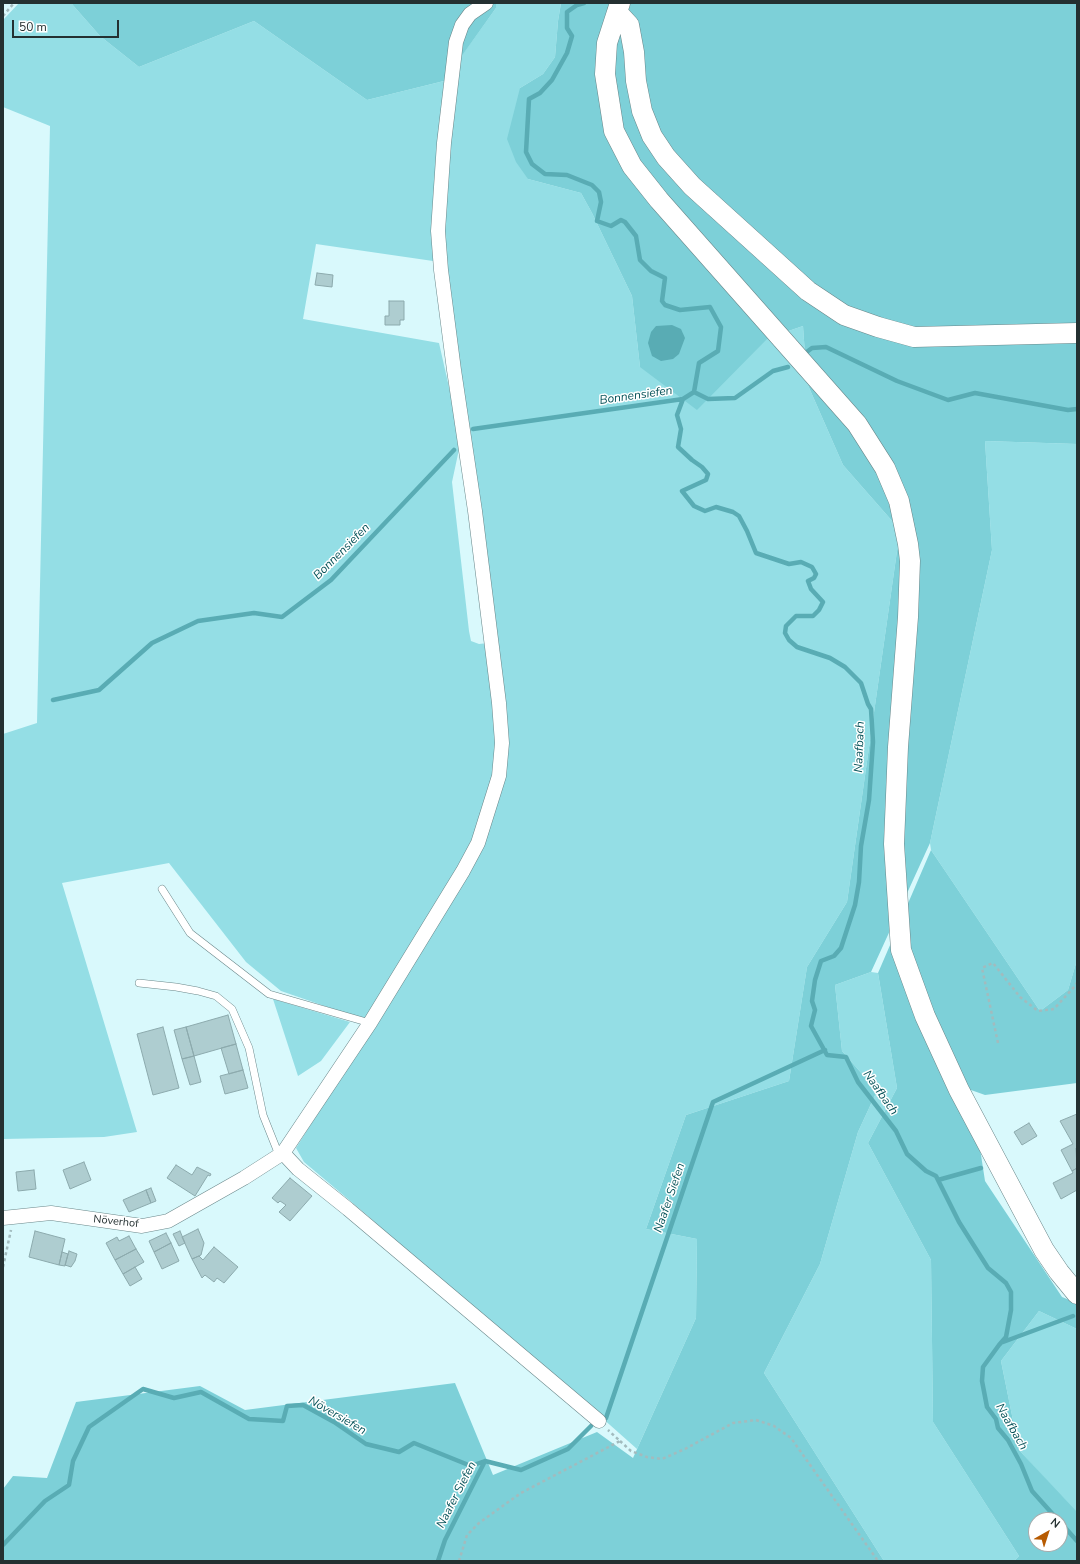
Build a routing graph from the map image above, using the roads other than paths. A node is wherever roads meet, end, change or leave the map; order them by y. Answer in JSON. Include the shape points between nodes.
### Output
{"nodes":[{"id":1,"x":486,"y":3,"type":"edge"},
{"id":2,"x":619,"y":7,"type":"edge"},
{"id":3,"x":1077,"y":333,"type":"edge"},
{"id":4,"x":162,"y":889,"type":"dead end"},
{"id":5,"x":139,"y":983,"type":"dead end"},
{"id":6,"x":370,"y":1023,"type":"junction"},
{"id":7,"x":281,"y":1154,"type":"junction"},
{"id":8,"x":7,"y":1217,"type":"edge"},
{"id":9,"x":1077,"y":1294,"type":"edge"},
{"id":10,"x":599,"y":1421,"type":"road end"}],
"edges":[{"from":1,"to":6,"type":"street","via":[[470,14],[456,42],[444,143],[438,231],[441,270],[499,703],[502,743],[499,776],[478,842],[463,872]]},
{"from":2,"to":3,"type":"main road","via":[[629,25],[642,110],[652,136],[666,157],[692,186],[808,291],[844,315],[914,337]]},
{"from":2,"to":9,"type":"main road","via":[[607,43],[605,74],[614,131],[632,166],[857,424],[885,468],[899,501],[910,561],[894,844],[901,950],[925,1016],[960,1090],[1044,1250]]},
{"from":4,"to":6,"type":"lane","via":[[190,933],[269,994]]},
{"from":5,"to":7,"type":"lane","via":[[176,987],[216,996],[232,1009],[249,1048],[263,1115]]},
{"from":6,"to":7,"type":"street"},
{"from":7,"to":8,"type":"street","name":"Növerhof","via":[[168,1221],[142,1226],[51,1213]]},
{"from":7,"to":10,"type":"street"}]}
